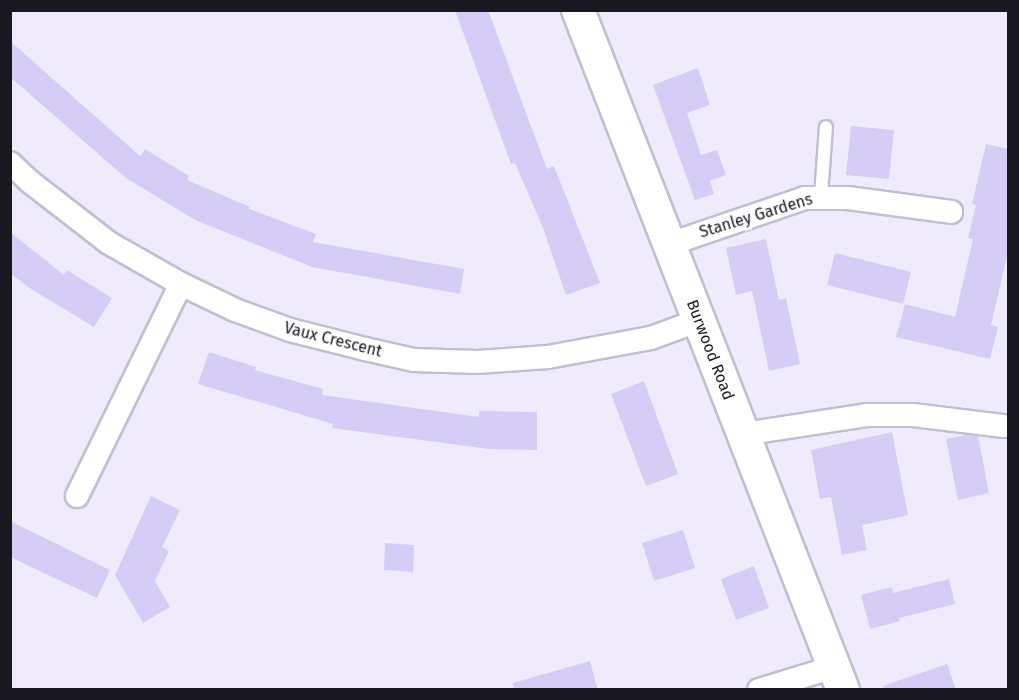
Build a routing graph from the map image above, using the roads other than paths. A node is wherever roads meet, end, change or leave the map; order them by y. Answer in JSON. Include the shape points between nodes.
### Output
{"nodes":[{"id":1,"x":578,"y":10,"type":"edge"},
{"id":2,"x":826,"y":127,"type":"dead end"},
{"id":3,"x":10,"y":163,"type":"edge"},
{"id":4,"x":822,"y":196,"type":"junction"},
{"id":5,"x":951,"y":212,"type":"dead end"},
{"id":6,"x":670,"y":244,"type":"junction"},
{"id":7,"x":181,"y":284,"type":"junction"},
{"id":8,"x":697,"y":321,"type":"junction"},
{"id":9,"x":1004,"y":426,"type":"dead end"},
{"id":10,"x":743,"y":434,"type":"junction"},
{"id":11,"x":77,"y":496,"type":"dead end"},
{"id":12,"x":838,"y":678,"type":"edge"},
{"id":13,"x":759,"y":690,"type":"edge"}],
"edges":[{"from":1,"to":6,"type":"street","name":"Burwood Road"},
{"from":2,"to":4,"type":"lane"},
{"from":3,"to":7,"type":"street","name":"Vaux Crescent","via":[[109,243]]},
{"from":4,"to":5,"type":"street","name":"Stanley Gardens"},
{"from":4,"to":6,"type":"street","name":"Stanley Gardens","via":[[805,198]]},
{"from":6,"to":8,"type":"street","name":"Burwood Road"},
{"from":7,"to":8,"type":"street","name":"Vaux Crescent","via":[[290,330],[414,360],[477,362],[548,357],[651,338]]},
{"from":7,"to":11,"type":"street"},
{"from":8,"to":10,"type":"street","name":"Burwood Road"},
{"from":9,"to":10,"type":"street","via":[[913,415],[867,415]]},
{"from":10,"to":12,"type":"street","name":"Burwood Road"},
{"from":12,"to":13,"type":"street"}]}
